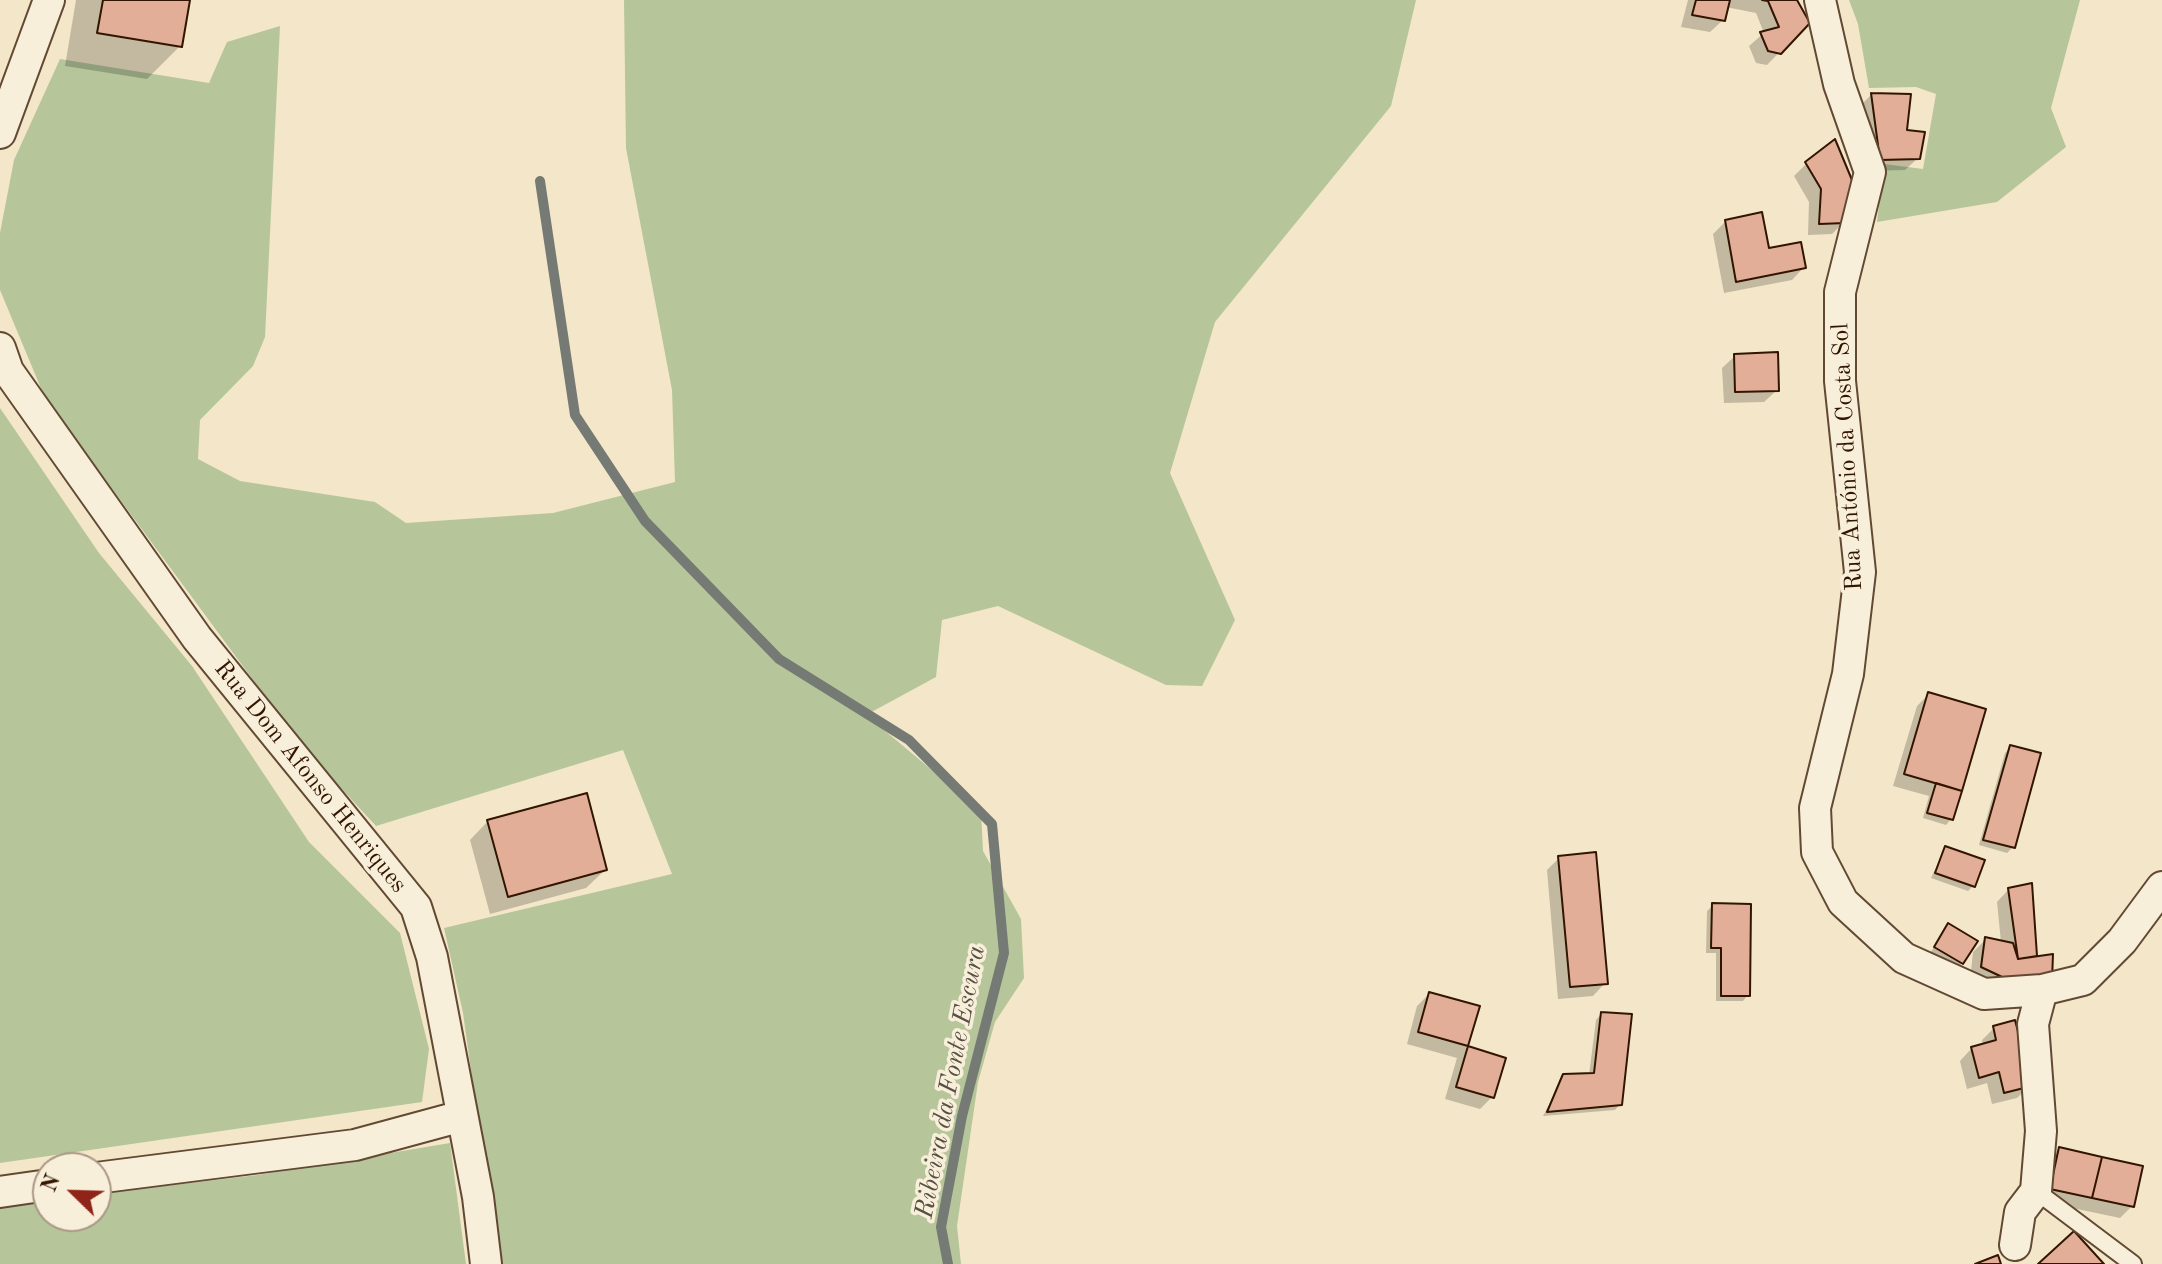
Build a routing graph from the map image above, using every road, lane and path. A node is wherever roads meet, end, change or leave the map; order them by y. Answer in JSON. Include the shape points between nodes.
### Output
{"nodes":[{"id":1,"x":49,"y":0,"type":"edge"},
{"id":2,"x":1820,"y":0,"type":"edge"},
{"id":3,"x":0,"y":133,"type":"edge"},
{"id":4,"x":0,"y":348,"type":"edge"},
{"id":5,"x":2162,"y":887,"type":"edge"},
{"id":6,"x":2042,"y":990,"type":"junction"},
{"id":7,"x":462,"y":1116,"type":"junction"},
{"id":8,"x":112,"y":1176,"type":"edge"},
{"id":9,"x":32,"y":1187,"type":"edge"},
{"id":10,"x":2036,"y":1191,"type":"junction"},
{"id":11,"x":0,"y":1192,"type":"edge"},
{"id":12,"x":2015,"y":1245,"type":"dead end"},
{"id":13,"x":486,"y":1264,"type":"edge"},
{"id":14,"x":2133,"y":1264,"type":"edge"}],
"edges":[{"from":1,"to":3,"type":"street"},
{"from":2,"to":6,"type":"street","name":"Rua António da Costa Sol","via":[[1839,84],[1870,172],[1840,292],[1840,381],[1860,572],[1848,674],[1815,808],[1817,852],[1843,902],[1904,958],[1984,994]]},
{"from":4,"to":7,"type":"street","name":"Rua Dom Afonso Henriques","via":[[8,371],[197,638],[416,907],[432,957]]},
{"from":5,"to":6,"type":"street","name":"Rua António da Costa Sol","via":[[2122,941],[2083,980]]},
{"from":6,"to":10,"type":"street","via":[[2033,1024],[2041,1131]]},
{"from":7,"to":8,"type":"street","via":[[355,1145]]},
{"from":7,"to":13,"type":"street","name":"Rua Dom Afonso Henriques"},
{"from":9,"to":11,"type":"street"},
{"from":10,"to":12,"type":"street","via":[[2020,1212]]},
{"from":10,"to":14,"type":"lane"}]}
